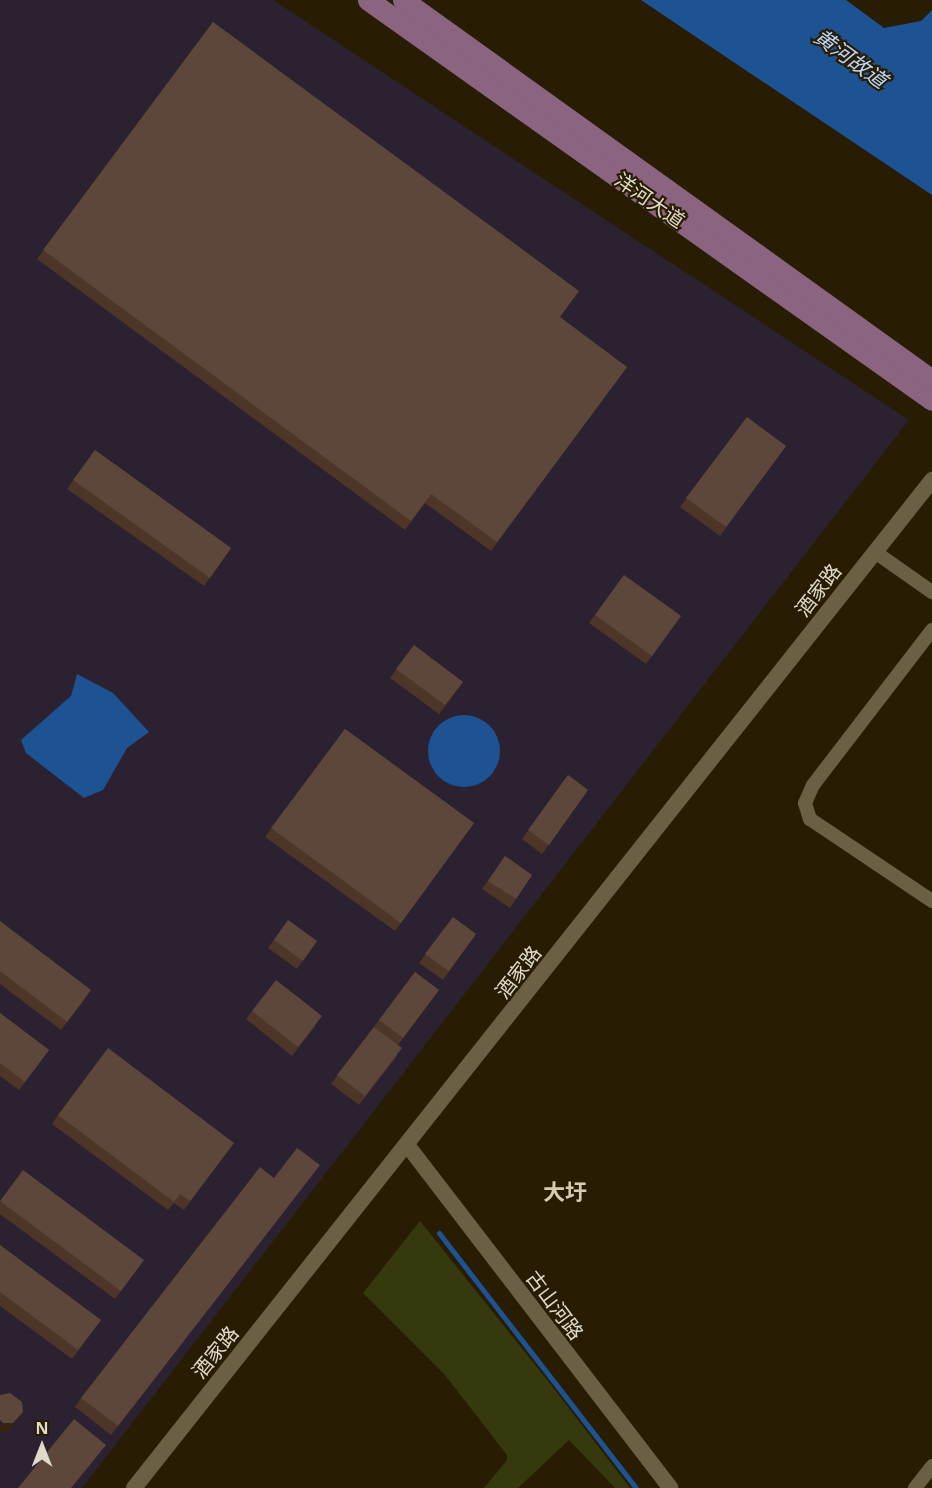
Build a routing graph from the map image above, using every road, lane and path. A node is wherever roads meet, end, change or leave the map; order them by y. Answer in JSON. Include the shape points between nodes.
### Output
{"nodes":[{"id":1,"x":368,"y":0,"type":"edge"},
{"id":2,"x":403,"y":0,"type":"edge"},
{"id":3,"x":932,"y":380,"type":"edge"},
{"id":4,"x":932,"y":400,"type":"edge"},
{"id":5,"x":932,"y":480,"type":"edge"},
{"id":6,"x":875,"y":552,"type":"junction"},
{"id":7,"x":932,"y":592,"type":"edge"},
{"id":8,"x":932,"y":630,"type":"edge"},
{"id":9,"x":932,"y":901,"type":"edge"},
{"id":10,"x":408,"y":1146,"type":"junction"},
{"id":11,"x":932,"y":1466,"type":"edge"},
{"id":12,"x":134,"y":1488,"type":"edge"},
{"id":13,"x":670,"y":1488,"type":"edge"},
{"id":14,"x":915,"y":1488,"type":"edge"}],
"edges":[{"from":1,"to":4,"type":"main road","name":"洋河大道"},
{"from":2,"to":3,"type":"main road","name":"洋河大道"},
{"from":5,"to":6,"type":"street","name":"酒家路"},
{"from":6,"to":7,"type":"street"},
{"from":6,"to":10,"type":"street","name":"酒家路"},
{"from":8,"to":9,"type":"street","via":[[813,785],[805,803],[810,819]]},
{"from":10,"to":12,"type":"street","name":"酒家路"},
{"from":10,"to":13,"type":"street","name":"古山河路"},
{"from":11,"to":14,"type":"street"}]}
